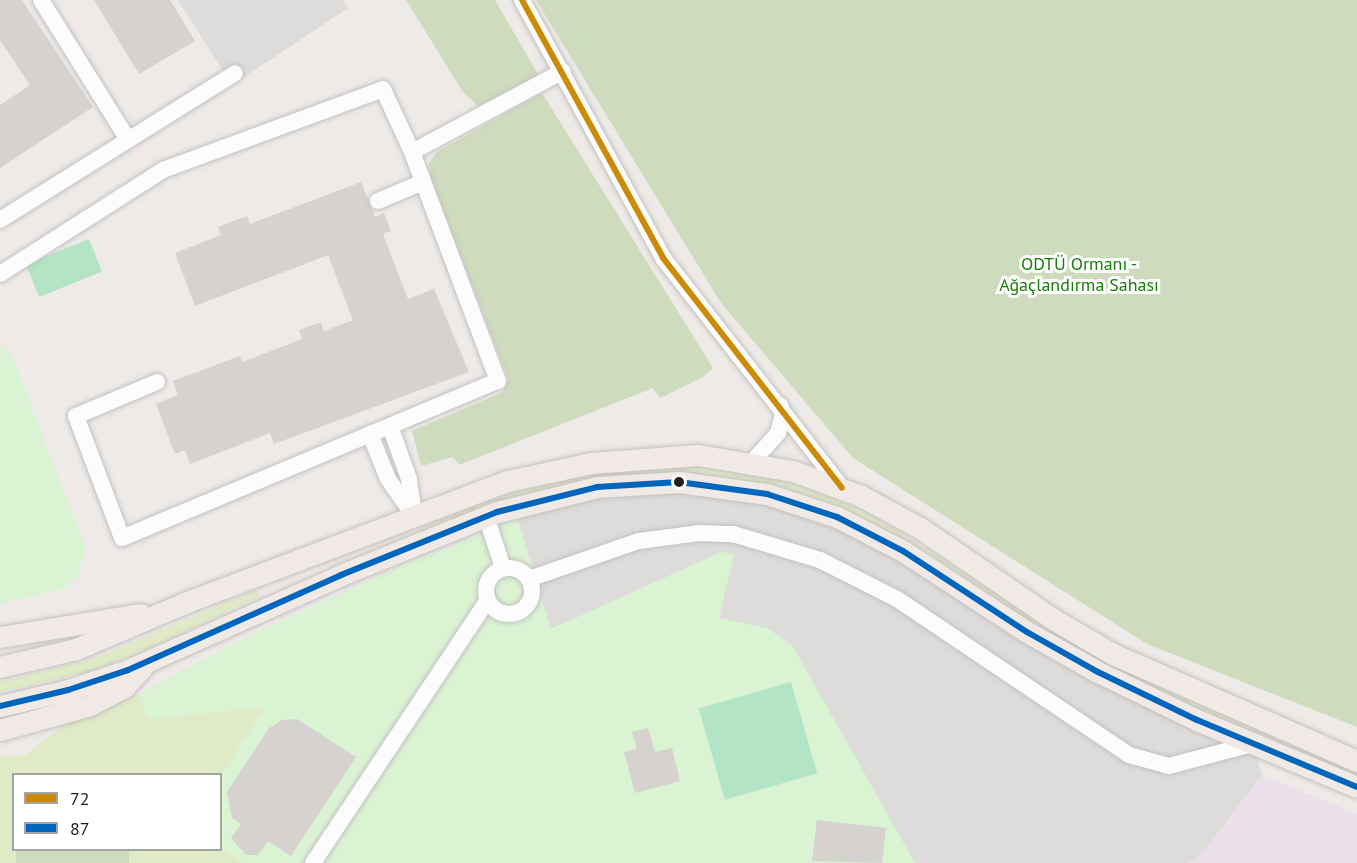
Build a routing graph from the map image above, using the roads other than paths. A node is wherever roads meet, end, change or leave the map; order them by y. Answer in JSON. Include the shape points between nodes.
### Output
{"nodes":[{"id":1,"x":41,"y":0,"type":"edge"},
{"id":2,"x":522,"y":0,"type":"edge"},
{"id":3,"x":563,"y":71,"type":"junction"},
{"id":4,"x":235,"y":73,"type":"dead end"},
{"id":5,"x":128,"y":140,"type":"junction"},
{"id":6,"x":412,"y":152,"type":"junction"},
{"id":7,"x":423,"y":182,"type":"junction"},
{"id":8,"x":378,"y":201,"type":"dead end"},
{"id":9,"x":0,"y":220,"type":"edge"},
{"id":10,"x":0,"y":273,"type":"edge"},
{"id":11,"x":157,"y":382,"type":"dead end"},
{"id":12,"x":780,"y":404,"type":"junction"},
{"id":13,"x":390,"y":426,"type":"junction"},
{"id":14,"x":370,"y":435,"type":"junction"},
{"id":15,"x":752,"y":462,"type":"junction"},
{"id":16,"x":842,"y":488,"type":"junction"},
{"id":17,"x":414,"y":516,"type":"junction"},
{"id":18,"x":486,"y":516,"type":"junction"},
{"id":19,"x":424,"y":540,"type":"junction"},
{"id":20,"x":503,"y":568,"type":"junction"},
{"id":21,"x":529,"y":579,"type":"junction"},
{"id":22,"x":187,"y":602,"type":"junction"},
{"id":23,"x":486,"y":607,"type":"junction"},
{"id":24,"x":0,"y":637,"type":"edge"},
{"id":25,"x":146,"y":663,"type":"junction"},
{"id":26,"x":0,"y":667,"type":"edge"},
{"id":27,"x":0,"y":706,"type":"edge"},
{"id":28,"x":0,"y":730,"type":"edge"},
{"id":29,"x":1252,"y":744,"type":"junction"},
{"id":30,"x":1357,"y":761,"type":"edge"},
{"id":31,"x":1357,"y":787,"type":"edge"},
{"id":32,"x":313,"y":863,"type":"edge"}],
"edges":[{"from":1,"to":5,"type":"street"},
{"from":2,"to":3,"type":"street"},
{"from":3,"to":6,"type":"street"},
{"from":3,"to":12,"type":"street","via":[[663,258]]},
{"from":4,"to":5,"type":"street"},
{"from":5,"to":9,"type":"street"},
{"from":6,"to":7,"type":"street"},
{"from":6,"to":10,"type":"street","via":[[383,89],[163,170]]},
{"from":7,"to":8,"type":"street"},
{"from":7,"to":13,"type":"street","via":[[498,381]]},
{"from":11,"to":14,"type":"street","via":[[76,416],[122,538]]},
{"from":12,"to":15,"type":"street","via":[[783,414],[778,433]]},
{"from":12,"to":16,"type":"street"},
{"from":13,"to":14,"type":"street"},
{"from":13,"to":17,"type":"street","via":[[409,479]]},
{"from":14,"to":17,"type":"street","via":[[388,479]]},
{"from":15,"to":16,"type":"main road"},
{"from":15,"to":17,"type":"main road","via":[[689,455],[591,463],[508,481]]},
{"from":16,"to":30,"type":"main road","via":[[920,528],[1053,619],[1113,654]]},
{"from":17,"to":19,"type":"main road"},
{"from":17,"to":22,"type":"main road"},
{"from":18,"to":19,"type":"main road"},
{"from":18,"to":20,"type":"street"},
{"from":18,"to":29,"type":"main road","via":[[565,492],[650,482],[712,484],[791,500],[876,535],[1067,656]]},
{"from":19,"to":25,"type":"main road"},
{"from":20,"to":21,"type":"street","via":[[518,569]]},
{"from":20,"to":23,"type":"street","via":[[486,585]]},
{"from":21,"to":23,"type":"street","via":[[532,596],[523,610],[509,614]]},
{"from":21,"to":29,"type":"street","via":[[639,542],[700,533],[733,534],[809,556],[867,582],[1129,755],[1169,766]]},
{"from":22,"to":24,"type":"main road","via":[[65,629]]},
{"from":22,"to":26,"type":"main road","via":[[76,649]]},
{"from":23,"to":32,"type":"street"},
{"from":25,"to":27,"type":"main road","via":[[68,690]]},
{"from":25,"to":28,"type":"main road","via":[[124,687],[101,700]]},
{"from":29,"to":31,"type":"main road"}]}
